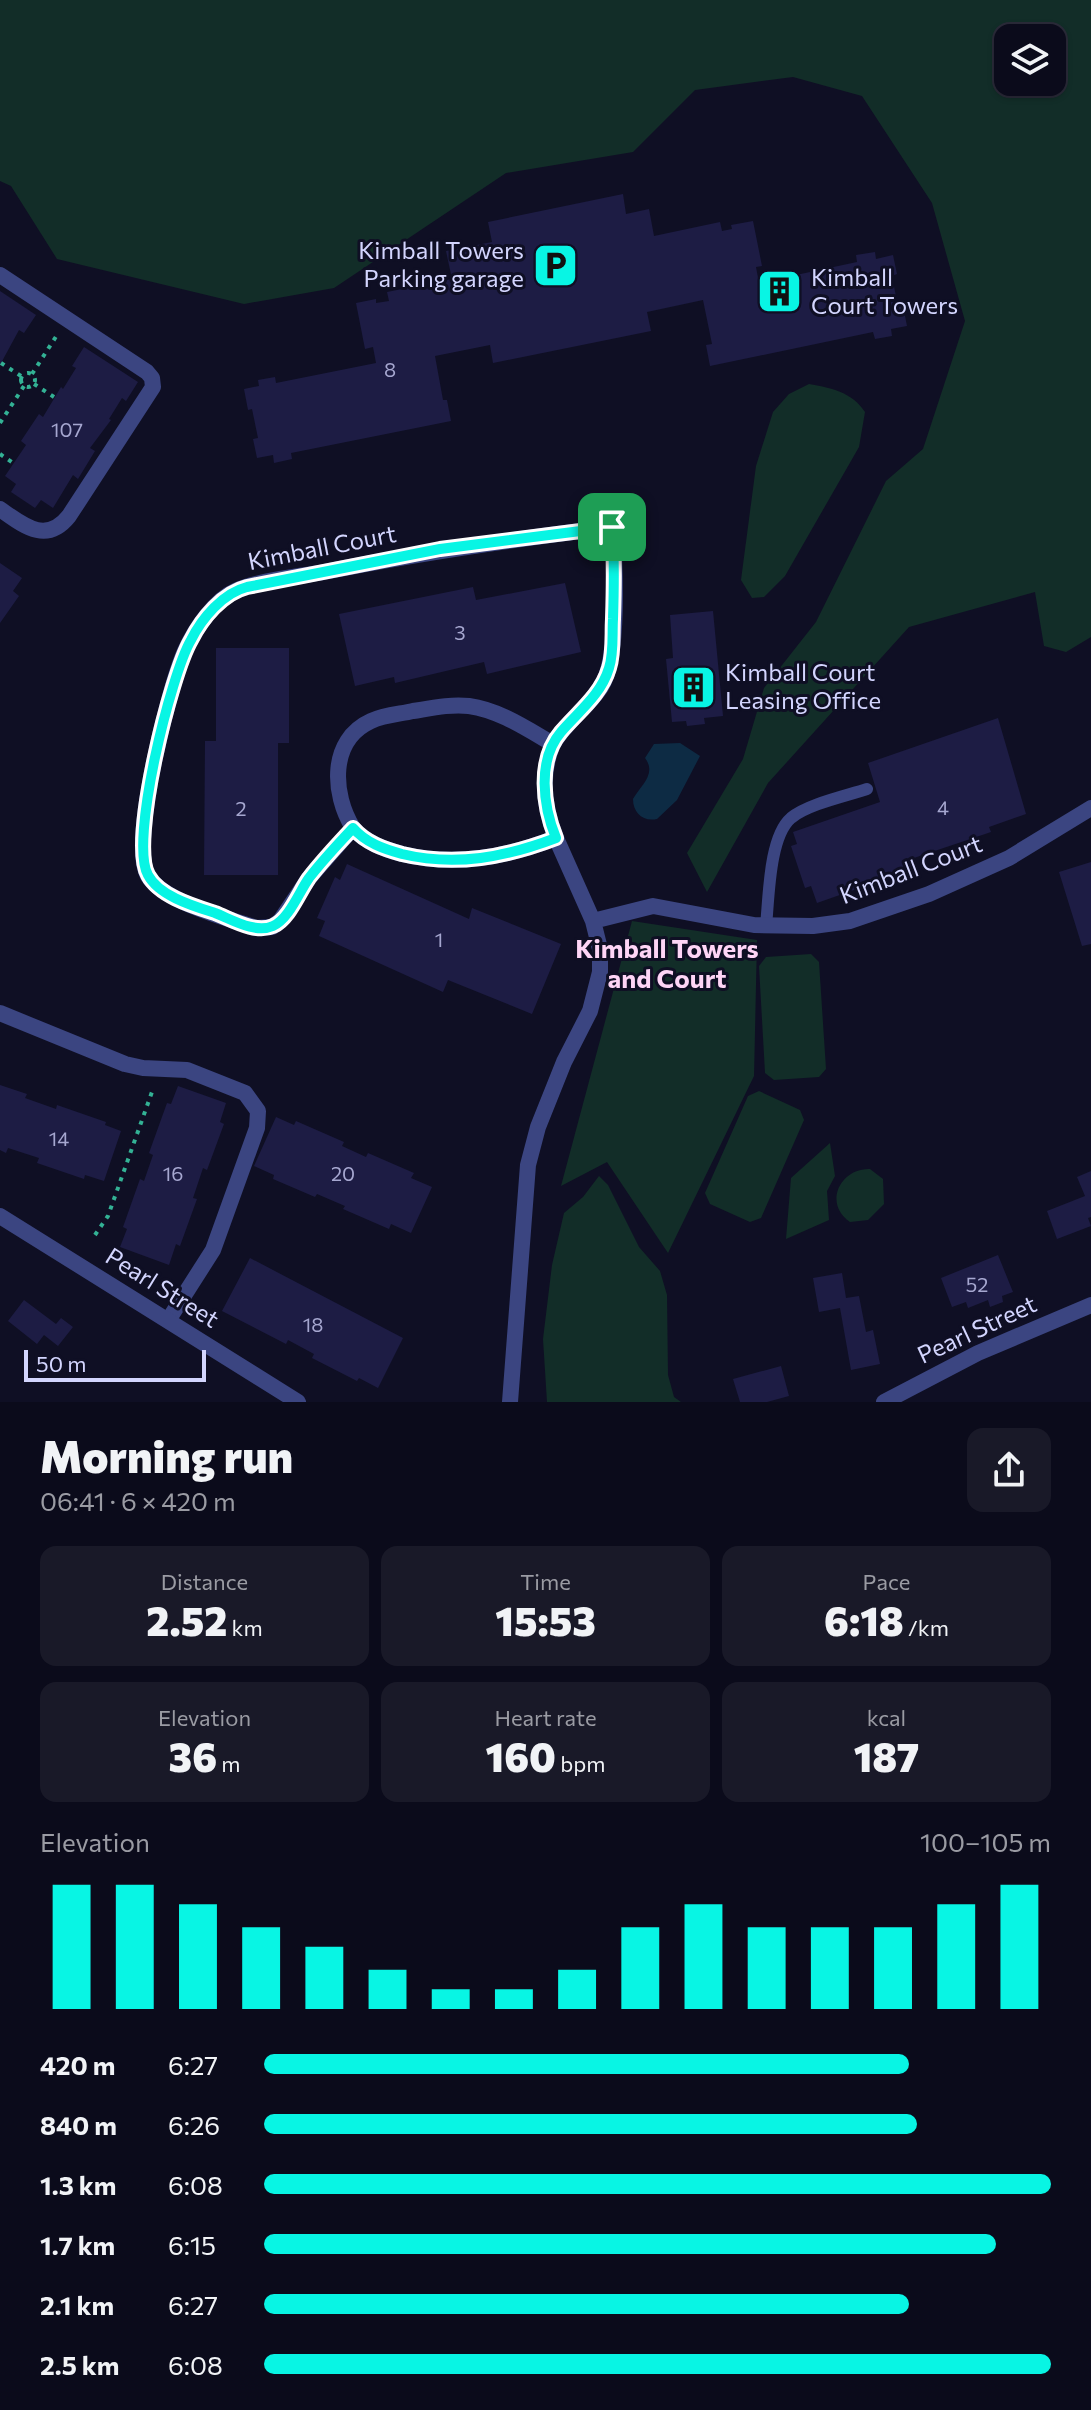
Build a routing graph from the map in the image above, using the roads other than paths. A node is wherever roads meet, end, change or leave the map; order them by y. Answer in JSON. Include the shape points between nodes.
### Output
{"nodes":[{"id":1,"x":0,"y":275,"type":"edge"},
{"id":2,"x":0,"y":509,"type":"edge"},
{"id":3,"x":553,"y":744,"type":"junction"},
{"id":4,"x":867,"y":789,"type":"dead end"},
{"id":5,"x":1091,"y":808,"type":"edge"},
{"id":6,"x":353,"y":828,"type":"junction"},
{"id":7,"x":556,"y":838,"type":"junction"},
{"id":8,"x":593,"y":921,"type":"junction"},
{"id":9,"x":766,"y":926,"type":"junction"},
{"id":10,"x":0,"y":1013,"type":"edge"},
{"id":11,"x":0,"y":1216,"type":"edge"},
{"id":12,"x":1091,"y":1305,"type":"edge"},
{"id":13,"x":169,"y":1319,"type":"junction"},
{"id":14,"x":298,"y":1402,"type":"edge"},
{"id":15,"x":510,"y":1402,"type":"edge"},
{"id":16,"x":884,"y":1402,"type":"edge"}],
"edges":[{"from":1,"to":2,"type":"street","via":[[149,373],[153,381],[153,389],[60,526],[35,530]]},
{"from":3,"to":6,"type":"street","via":[[469,706],[373,720],[351,737],[339,762],[340,793]]},
{"from":3,"to":6,"type":"street","name":"Kimball Court","via":[[609,670],[612,527],[417,553],[232,592],[190,641],[173,686],[145,819],[146,872],[158,887],[179,899],[267,928],[280,921]]},
{"from":3,"to":7,"type":"street","name":"Kimball Court","via":[[546,763],[546,792]]},
{"from":4,"to":9,"type":"lane","via":[[798,814],[785,824],[776,846]]},
{"from":5,"to":9,"type":"street","name":"Kimball Court","via":[[1025,850],[899,904],[841,923]]},
{"from":6,"to":7,"type":"street","via":[[392,851],[456,861],[498,856]]},
{"from":7,"to":8,"type":"street","name":"Kimball Court"},
{"from":8,"to":9,"type":"street","name":"Kimball Court","via":[[657,906]]},
{"from":8,"to":15,"type":"street","name":"Kimball Court","via":[[601,957],[596,994],[552,1089],[528,1165]]},
{"from":10,"to":13,"type":"street","via":[[125,1064],[187,1070],[245,1093],[256,1106],[257,1128],[213,1250]]},
{"from":11,"to":13,"type":"street","name":"Pearl Street"},
{"from":12,"to":16,"type":"street","name":"Pearl Street","via":[[989,1348]]},
{"from":13,"to":14,"type":"street","name":"Pearl Street"}]}
